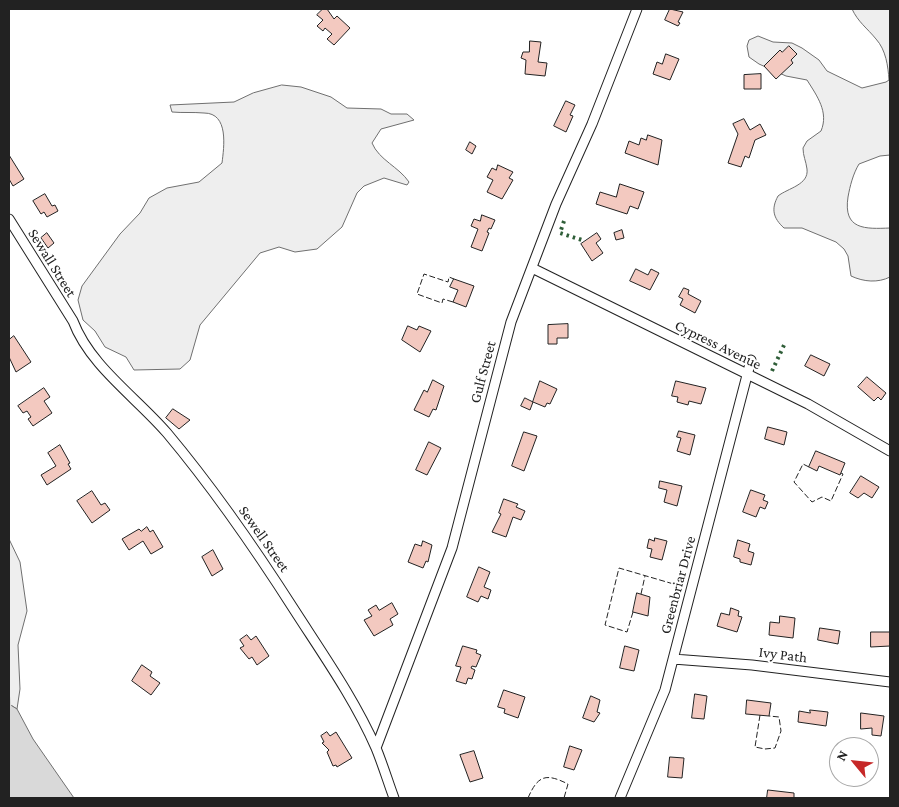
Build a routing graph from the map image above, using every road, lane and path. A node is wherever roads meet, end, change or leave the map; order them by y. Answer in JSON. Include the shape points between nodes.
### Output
{"nodes":[{"id":1,"x":636,"y":9,"type":"edge"},
{"id":2,"x":9,"y":219,"type":"edge"},
{"id":3,"x":532,"y":268,"type":"junction"},
{"id":4,"x":72,"y":321,"type":"joint"},
{"id":5,"x":751,"y":360,"type":"dead end"},
{"id":6,"x":748,"y":374,"type":"junction"},
{"id":7,"x":890,"y":451,"type":"edge"},
{"id":8,"x":673,"y":659,"type":"junction"},
{"id":9,"x":890,"y":682,"type":"edge"},
{"id":10,"x":376,"y":748,"type":"junction"},
{"id":11,"x":394,"y":798,"type":"edge"},
{"id":12,"x":620,"y":798,"type":"edge"}],
"edges":[{"from":1,"to":3,"type":"street","name":"Gulf Street"},
{"from":2,"to":4,"type":"street","name":"Sewall Street"},
{"from":3,"to":6,"type":"street","name":"Cypress Avenue"},
{"from":3,"to":10,"type":"street","name":"Gulf Street","via":[[511,322],[452,548]]},
{"from":4,"to":10,"type":"street","name":"Sewell Street","via":[[79,338],[94,358],[166,433],[235,520],[332,669]]},
{"from":5,"to":6,"type":"street","name":"Greenbriar Drive"},
{"from":6,"to":7,"type":"street","name":"Cypress Avenue"},
{"from":6,"to":8,"type":"street","name":"Greenbriar Drive"},
{"from":8,"to":9,"type":"street","name":"Ivy Path"},
{"from":8,"to":12,"type":"street","name":"Greenbriar Drive","via":[[665,690]]},
{"from":10,"to":11,"type":"street","name":"Sewell Street"}]}
